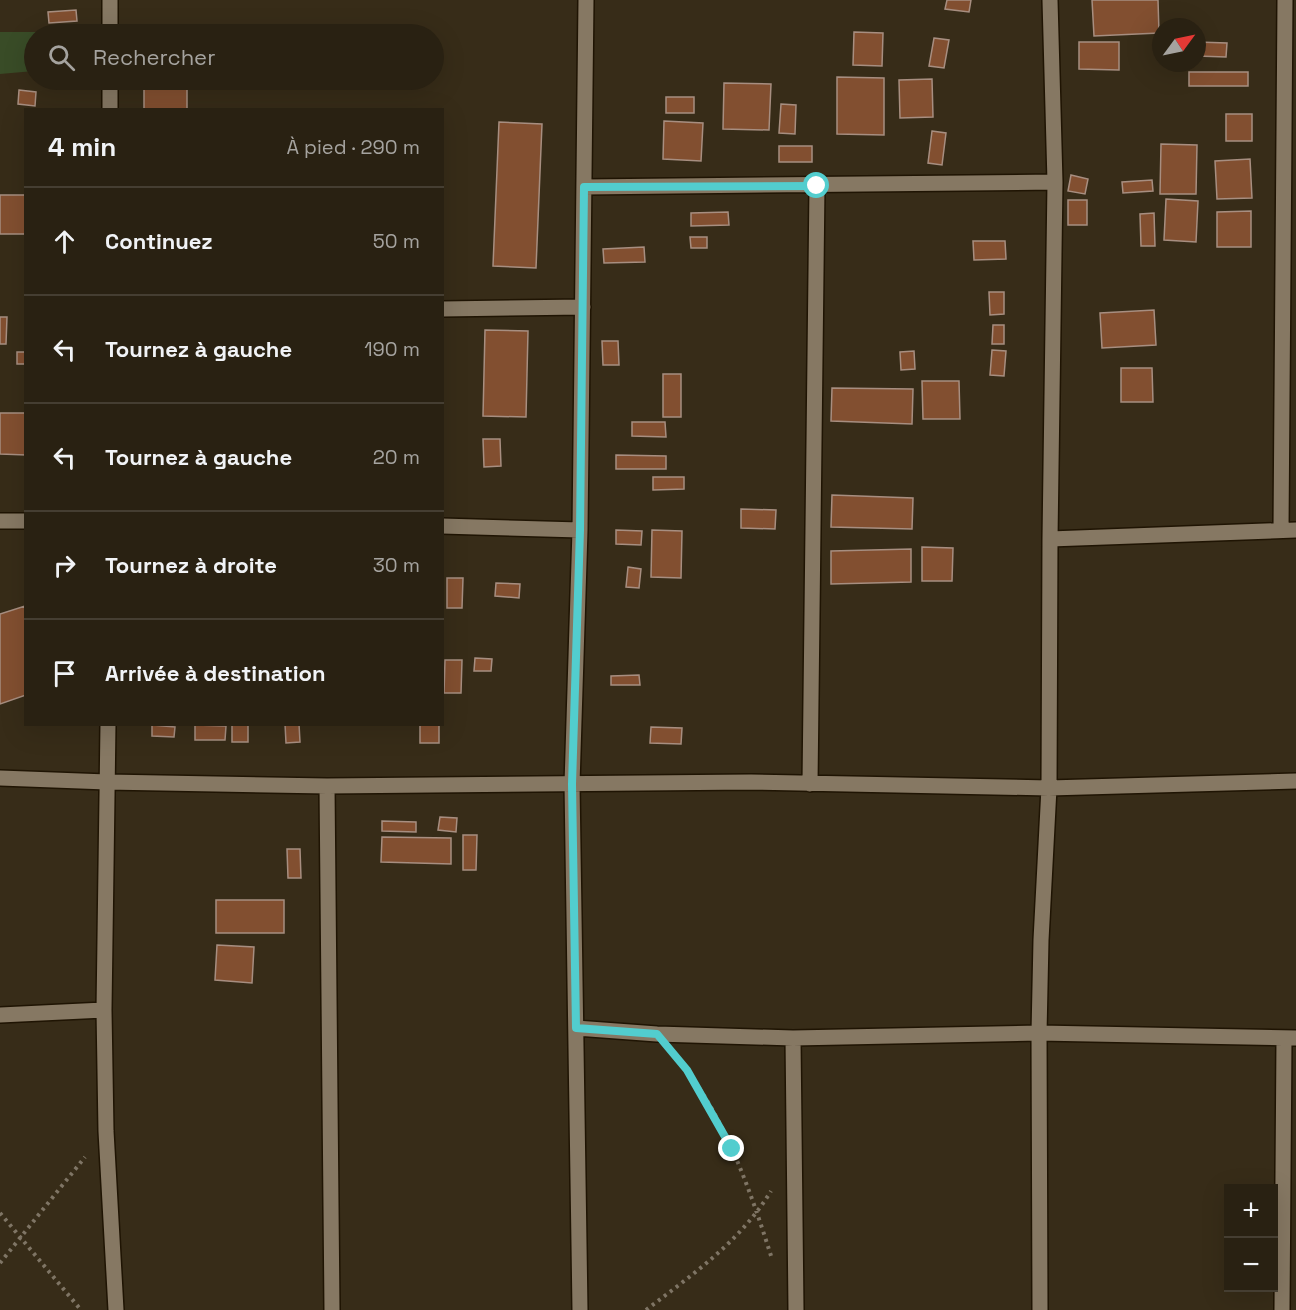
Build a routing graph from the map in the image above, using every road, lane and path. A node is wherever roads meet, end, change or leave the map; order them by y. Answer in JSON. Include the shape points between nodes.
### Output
{"nodes":[{"id":1,"x":110,"y":0,"type":"edge"},
{"id":2,"x":586,"y":0,"type":"edge"},
{"id":3,"x":1050,"y":0,"type":"edge"},
{"id":4,"x":1285,"y":0,"type":"edge"},
{"id":5,"x":110,"y":24,"type":"edge"},
{"id":6,"x":110,"y":90,"type":"edge"},
{"id":7,"x":110,"y":108,"type":"edge"},
{"id":8,"x":1054,"y":182,"type":"junction"},
{"id":9,"x":817,"y":186,"type":"junction"},
{"id":10,"x":584,"y":187,"type":"junction"},
{"id":11,"x":583,"y":307,"type":"junction"},
{"id":12,"x":444,"y":309,"type":"edge"},
{"id":13,"x":24,"y":520,"type":"edge"},
{"id":14,"x":0,"y":521,"type":"edge"},
{"id":15,"x":444,"y":526,"type":"edge"},
{"id":16,"x":580,"y":530,"type":"junction"},
{"id":17,"x":1288,"y":530,"type":"edge"},
{"id":18,"x":1050,"y":539,"type":"junction"},
{"id":19,"x":108,"y":726,"type":"edge"},
{"id":20,"x":0,"y":778,"type":"edge"},
{"id":21,"x":1296,"y":781,"type":"edge"},
{"id":22,"x":107,"y":782,"type":"junction"},
{"id":23,"x":572,"y":784,"type":"junction"},
{"id":24,"x":810,"y":784,"type":"junction"},
{"id":25,"x":327,"y":786,"type":"junction"},
{"id":26,"x":1049,"y":788,"type":"junction"},
{"id":27,"x":104,"y":1010,"type":"junction"},
{"id":28,"x":0,"y":1015,"type":"edge"},
{"id":29,"x":576,"y":1028,"type":"junction"},
{"id":30,"x":1039,"y":1033,"type":"junction"},
{"id":31,"x":657,"y":1034,"type":"junction"},
{"id":32,"x":793,"y":1038,"type":"junction"},
{"id":33,"x":1290,"y":1038,"type":"edge"},
{"id":34,"x":106,"y":1131,"type":"junction"},
{"id":35,"x":772,"y":1190,"type":"dead end"},
{"id":36,"x":0,"y":1213,"type":"edge"},
{"id":37,"x":758,"y":1214,"type":"junction"},
{"id":38,"x":21,"y":1238,"type":"junction"},
{"id":39,"x":0,"y":1263,"type":"edge"},
{"id":40,"x":774,"y":1267,"type":"dead end"},
{"id":41,"x":81,"y":1310,"type":"edge"},
{"id":42,"x":116,"y":1310,"type":"edge"},
{"id":43,"x":332,"y":1310,"type":"edge"},
{"id":44,"x":580,"y":1310,"type":"edge"},
{"id":45,"x":646,"y":1310,"type":"edge"},
{"id":46,"x":796,"y":1310,"type":"edge"},
{"id":47,"x":1040,"y":1310,"type":"edge"},
{"id":48,"x":1282,"y":1310,"type":"edge"}],
"edges":[{"from":1,"to":5,"type":"street"},
{"from":2,"to":10,"type":"street"},
{"from":3,"to":8,"type":"street"},
{"from":4,"to":17,"type":"street"},
{"from":6,"to":7,"type":"street"},
{"from":8,"to":9,"type":"street"},
{"from":8,"to":18,"type":"street"},
{"from":9,"to":10,"type":"street"},
{"from":9,"to":24,"type":"street"},
{"from":10,"to":11,"type":"street"},
{"from":11,"to":12,"type":"street"},
{"from":11,"to":16,"type":"street"},
{"from":13,"to":14,"type":"street"},
{"from":15,"to":16,"type":"street"},
{"from":16,"to":23,"type":"street"},
{"from":17,"to":18,"type":"street"},
{"from":18,"to":26,"type":"street"},
{"from":19,"to":22,"type":"street"},
{"from":20,"to":22,"type":"street"},
{"from":21,"to":26,"type":"street"},
{"from":22,"to":25,"type":"street"},
{"from":22,"to":27,"type":"street"},
{"from":23,"to":24,"type":"street"},
{"from":23,"to":25,"type":"street"},
{"from":23,"to":29,"type":"street"},
{"from":24,"to":26,"type":"street"},
{"from":25,"to":43,"type":"street"},
{"from":26,"to":30,"type":"street"},
{"from":27,"to":28,"type":"street"},
{"from":27,"to":34,"type":"street"},
{"from":29,"to":31,"type":"street"},
{"from":29,"to":44,"type":"street"},
{"from":30,"to":32,"type":"street"},
{"from":30,"to":33,"type":"street"},
{"from":30,"to":47,"type":"street"},
{"from":31,"to":32,"type":"street"},
{"from":31,"to":37,"type":"path","via":[[687,1070],[712,1112],[732,1149]]},
{"from":32,"to":46,"type":"street"},
{"from":33,"to":48,"type":"street"},
{"from":34,"to":38,"type":"path"},
{"from":34,"to":42,"type":"street"},
{"from":35,"to":37,"type":"path"},
{"from":36,"to":38,"type":"path"},
{"from":37,"to":40,"type":"path"},
{"from":37,"to":45,"type":"path","via":[[717,1255]]},
{"from":38,"to":39,"type":"path"},
{"from":38,"to":41,"type":"path"}]}
